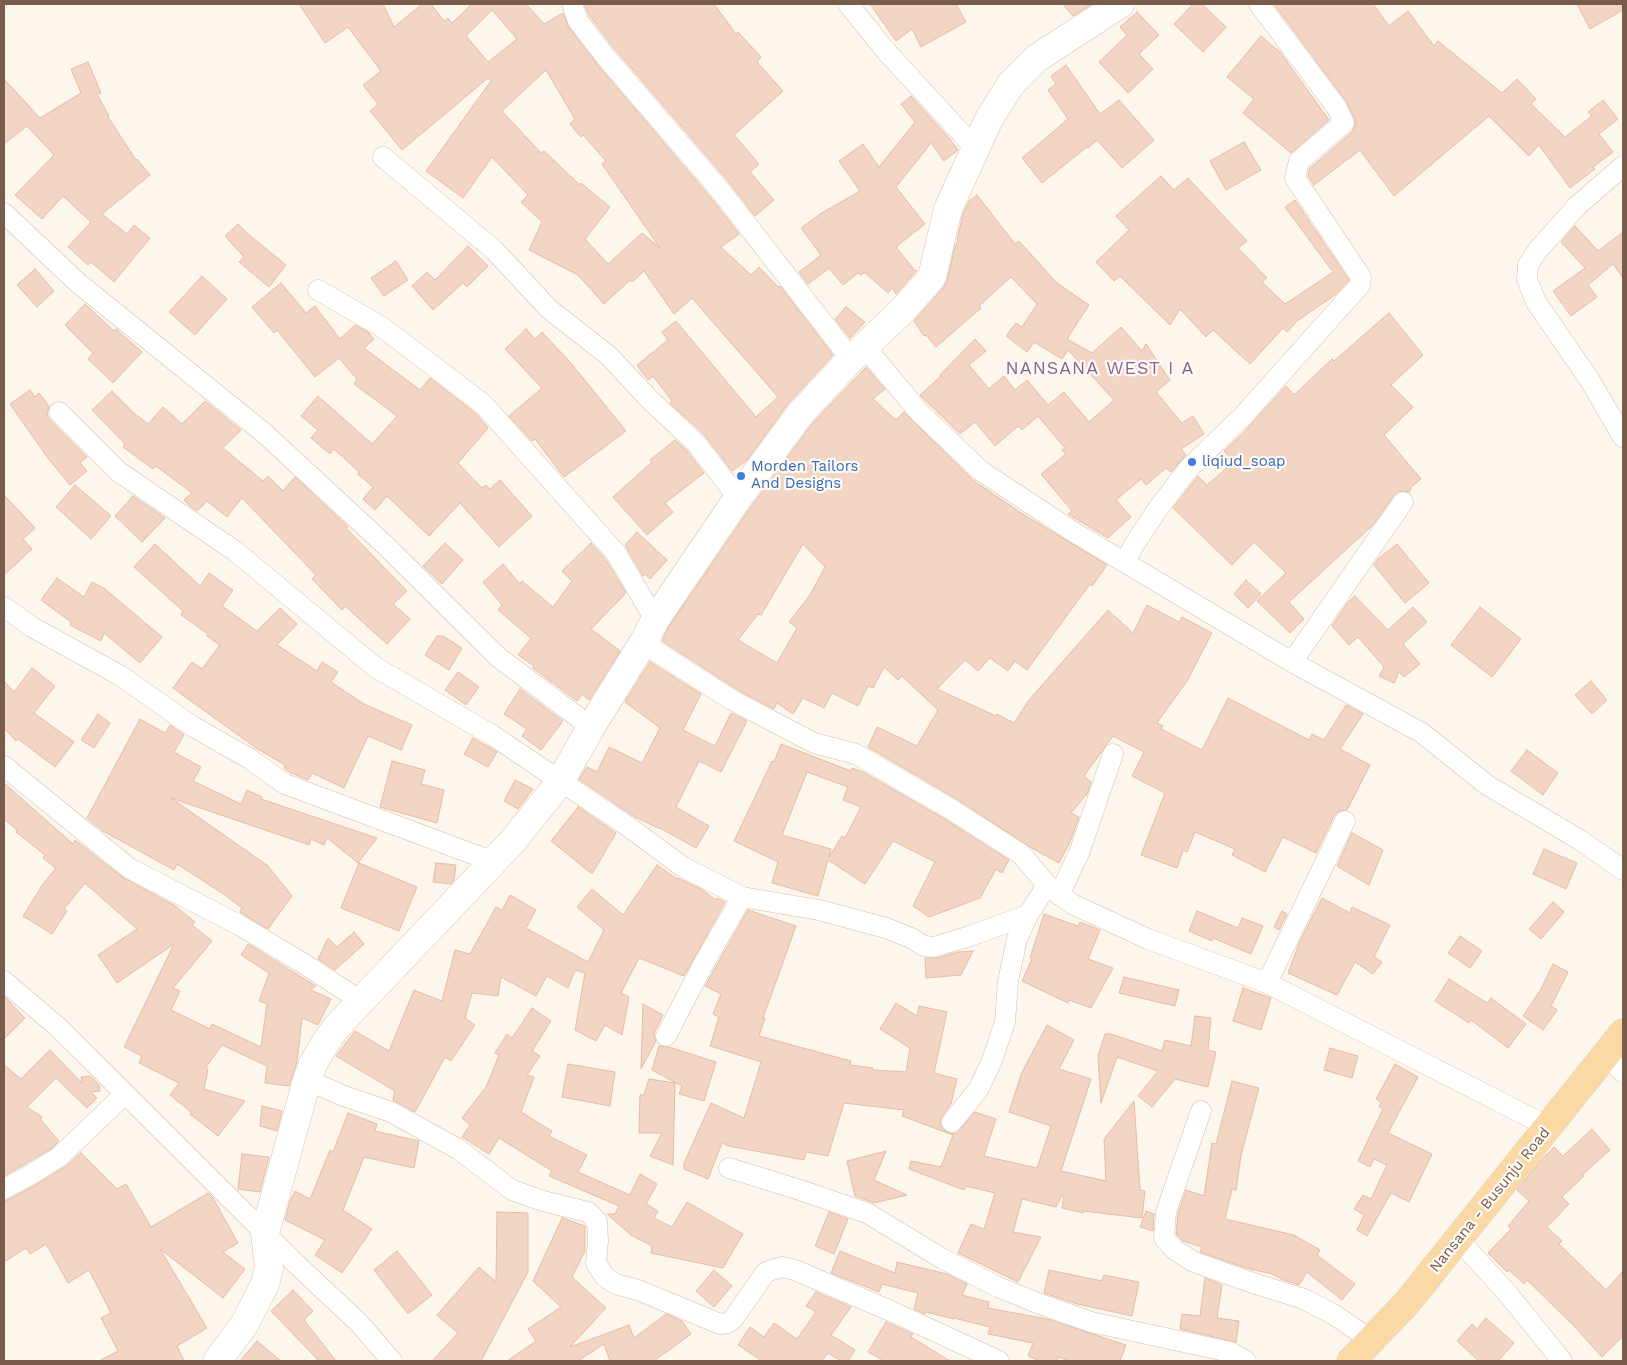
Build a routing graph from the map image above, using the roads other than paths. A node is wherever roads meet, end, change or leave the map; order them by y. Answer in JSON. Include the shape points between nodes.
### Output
{"nodes":[{"id":1,"x":572,"y":4,"type":"edge"},
{"id":2,"x":848,"y":4,"type":"edge"},
{"id":3,"x":1120,"y":4,"type":"edge"},
{"id":4,"x":1259,"y":4,"type":"edge"},
{"id":5,"x":975,"y":148,"type":"junction"},
{"id":6,"x":382,"y":156,"type":"dead end"},
{"id":7,"x":1623,"y":166,"type":"edge"},
{"id":8,"x":4,"y":213,"type":"edge"},
{"id":9,"x":318,"y":290,"type":"dead end"},
{"id":10,"x":858,"y":353,"type":"junction"},
{"id":11,"x":59,"y":412,"type":"dead end"},
{"id":12,"x":1623,"y":437,"type":"edge"},
{"id":13,"x":738,"y":498,"type":"junction"},
{"id":14,"x":1403,"y":502,"type":"dead end"},
{"id":15,"x":1125,"y":562,"type":"junction"},
{"id":16,"x":4,"y":607,"type":"edge"},
{"id":17,"x":649,"y":631,"type":"junction"},
{"id":18,"x":1292,"y":662,"type":"junction"},
{"id":19,"x":591,"y":727,"type":"junction"},
{"id":20,"x":1114,"y":754,"type":"dead end"},
{"id":21,"x":4,"y":766,"type":"edge"},
{"id":22,"x":560,"y":782,"type":"junction"},
{"id":23,"x":1345,"y":821,"type":"dead end"},
{"id":24,"x":494,"y":862,"type":"junction"},
{"id":25,"x":1623,"y":870,"type":"edge"},
{"id":26,"x":1053,"y":890,"type":"junction"},
{"id":27,"x":742,"y":898,"type":"junction"},
{"id":28,"x":1028,"y":915,"type":"junction"},
{"id":29,"x":4,"y":981,"type":"edge"},
{"id":30,"x":1267,"y":983,"type":"junction"},
{"id":31,"x":361,"y":1001,"type":"junction"},
{"id":32,"x":1623,"y":1033,"type":"edge"},
{"id":33,"x":666,"y":1036,"type":"dead end"},
{"id":34,"x":1614,"y":1064,"type":"edge"},
{"id":35,"x":307,"y":1080,"type":"junction"},
{"id":36,"x":125,"y":1094,"type":"junction"},
{"id":37,"x":1201,"y":1111,"type":"dead end"},
{"id":38,"x":952,"y":1122,"type":"dead end"},
{"id":39,"x":1549,"y":1126,"type":"junction"},
{"id":40,"x":729,"y":1168,"type":"dead end"},
{"id":41,"x":4,"y":1189,"type":"edge"},
{"id":42,"x":265,"y":1233,"type":"junction"},
{"id":43,"x":1458,"y":1239,"type":"junction"},
{"id":44,"x":1371,"y":1340,"type":"junction"},
{"id":45,"x":217,"y":1361,"type":"edge"},
{"id":46,"x":392,"y":1361,"type":"edge"},
{"id":47,"x":999,"y":1361,"type":"edge"},
{"id":48,"x":1246,"y":1361,"type":"edge"},
{"id":49,"x":1351,"y":1361,"type":"edge"},
{"id":50,"x":1562,"y":1361,"type":"edge"}],
"edges":[{"from":1,"to":10,"type":"street","via":[[578,21],[605,56]]},
{"from":2,"to":5,"type":"street","via":[[886,51]]},
{"from":3,"to":5,"type":"street","via":[[1037,58],[1011,84]]},
{"from":4,"to":15,"type":"street","via":[[1337,108],[1344,123],[1299,161],[1295,178],[1362,277],[1360,285],[1243,416],[1188,469],[1157,510]]},
{"from":5,"to":10,"type":"street","via":[[948,209],[932,277]]},
{"from":6,"to":13,"type":"street","via":[[494,250],[549,310],[609,356],[696,443]]},
{"from":7,"to":12,"type":"street","via":[[1578,206],[1538,250],[1528,264],[1527,279],[1536,302],[1589,379]]},
{"from":8,"to":19,"type":"street","via":[[76,282],[264,433],[384,544],[498,658]]},
{"from":9,"to":17,"type":"street","via":[[382,326],[484,404],[616,552]]},
{"from":10,"to":13,"type":"street","via":[[800,414]]},
{"from":10,"to":15,"type":"street","via":[[981,471]]},
{"from":11,"to":22,"type":"street","via":[[119,472],[236,551],[375,667],[492,734]]},
{"from":13,"to":17,"type":"street"},
{"from":14,"to":18,"type":"street"},
{"from":15,"to":18,"type":"street"},
{"from":16,"to":24,"type":"street","via":[[32,627],[121,676],[192,726],[250,759],[285,784]]},
{"from":17,"to":19,"type":"street"},
{"from":17,"to":26,"type":"street","via":[[732,700],[814,743],[856,754],[949,808],[1021,854]]},
{"from":18,"to":25,"type":"street","via":[[1422,733],[1488,785]]},
{"from":19,"to":22,"type":"street"},
{"from":20,"to":26,"type":"street","via":[[1079,853]]},
{"from":21,"to":31,"type":"street","via":[[129,868],[241,926]]},
{"from":22,"to":24,"type":"street"},
{"from":22,"to":27,"type":"street","via":[[682,867]]},
{"from":23,"to":30,"type":"street"},
{"from":24,"to":31,"type":"street"},
{"from":26,"to":28,"type":"street"},
{"from":26,"to":30,"type":"street","via":[[1072,904],[1148,940]]},
{"from":27,"to":28,"type":"street","via":[[819,910],[886,928],[934,948]]},
{"from":27,"to":33,"type":"street"},
{"from":28,"to":38,"type":"street","via":[[1017,939],[1008,981],[1005,1022],[991,1063],[978,1090]]},
{"from":29,"to":36,"type":"street","via":[[59,1028]]},
{"from":30,"to":39,"type":"street"},
{"from":31,"to":35,"type":"street","via":[[330,1037]]},
{"from":32,"to":34,"type":"main road","name":"Nansana - Busunju Road"},
{"from":34,"to":39,"type":"main road","name":"Nansana - Busunju Road"},
{"from":35,"to":42,"type":"street"},
{"from":35,"to":47,"type":"street","via":[[391,1112],[458,1149],[512,1190],[588,1212],[597,1221],[596,1263],[605,1277],[616,1284],[720,1324],[733,1319],[766,1272],[782,1267],[884,1308]]},
{"from":36,"to":41,"type":"street","via":[[59,1157]]},
{"from":36,"to":42,"type":"street"},
{"from":37,"to":44,"type":"street","via":[[1166,1212],[1164,1238],[1194,1262],[1304,1299]]},
{"from":39,"to":43,"type":"main road","name":"Nansana - Busunju Road"},
{"from":40,"to":48,"type":"street","via":[[867,1212],[943,1259],[1040,1304],[1091,1322],[1230,1352]]},
{"from":42,"to":45,"type":"street","via":[[269,1268],[266,1284],[244,1325]]},
{"from":42,"to":46,"type":"street","via":[[359,1323]]},
{"from":43,"to":44,"type":"main road","name":"Nansana - Busunju Road","via":[[1406,1304]]},
{"from":43,"to":50,"type":"street"},
{"from":44,"to":49,"type":"main road","name":"Nansana - Busunju Road"}]}
